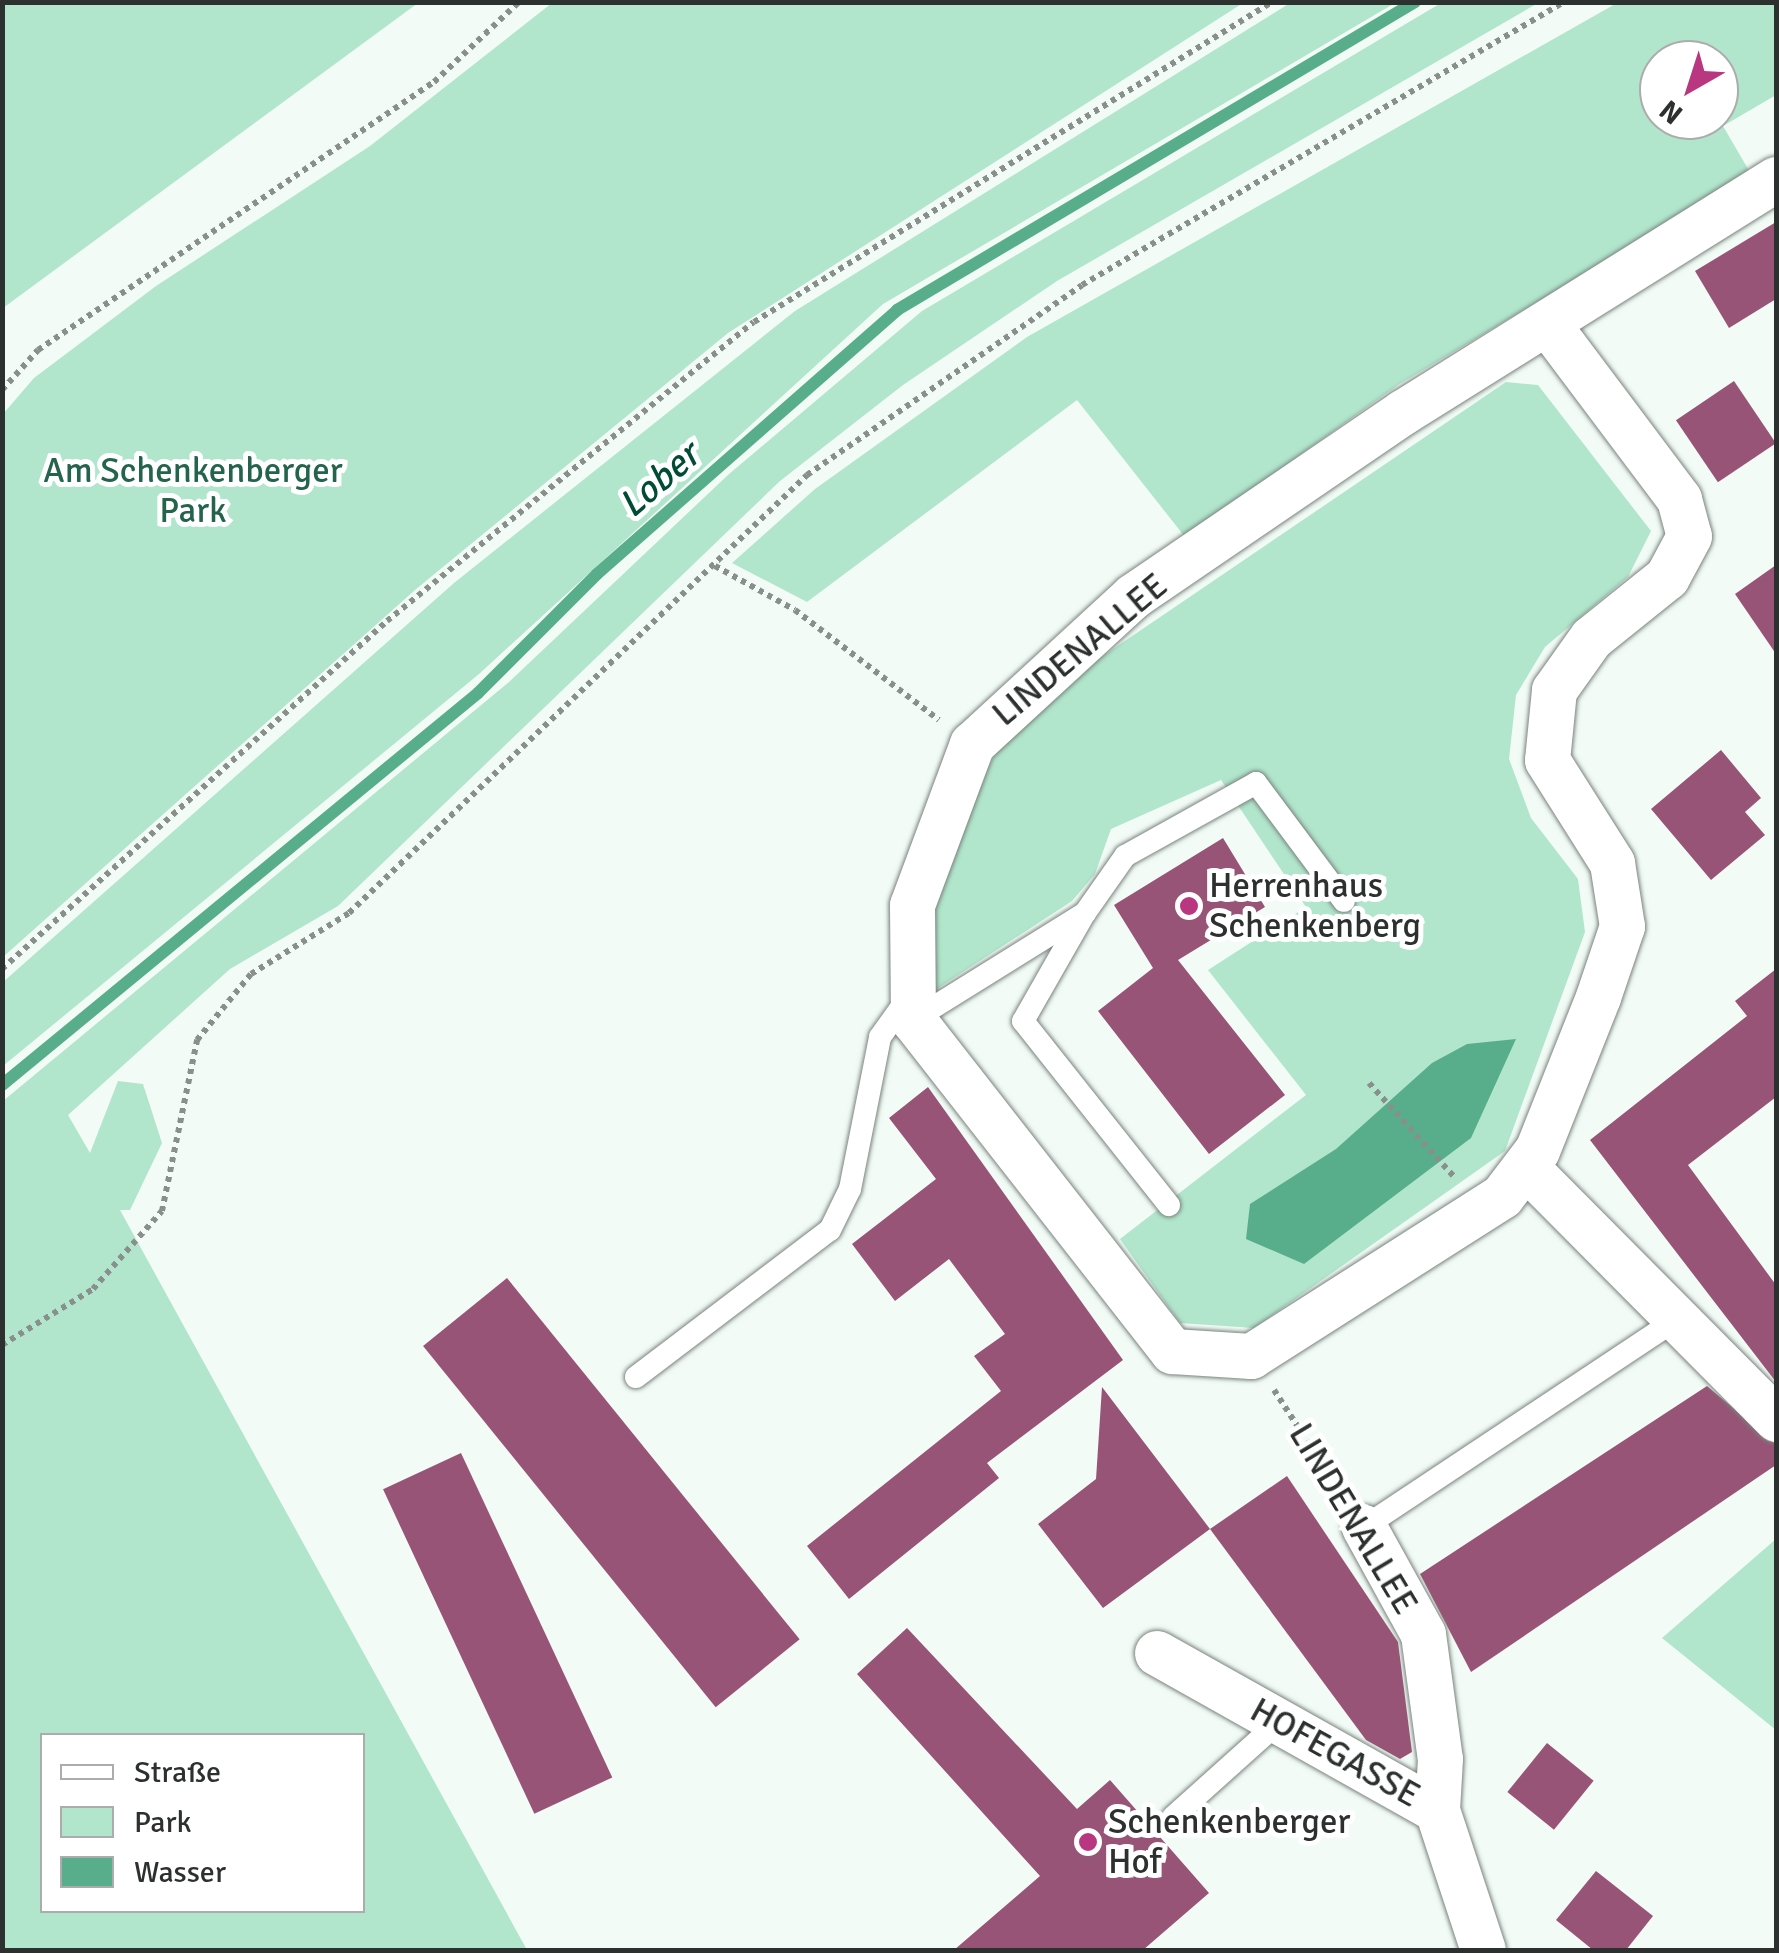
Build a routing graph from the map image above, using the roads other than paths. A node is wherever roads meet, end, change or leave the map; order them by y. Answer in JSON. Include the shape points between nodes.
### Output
{"nodes":[{"id":1,"x":1776,"y":179,"type":"edge"},
{"id":2,"x":1550,"y":327,"type":"junction"},
{"id":3,"x":1344,"y":901,"type":"dead end"},
{"id":4,"x":1085,"y":913,"type":"junction"},
{"id":5,"x":913,"y":1006,"type":"junction"},
{"id":6,"x":1527,"y":1168,"type":"junction"},
{"id":7,"x":1170,"y":1205,"type":"dead end"},
{"id":8,"x":1674,"y":1322,"type":"junction"},
{"id":9,"x":636,"y":1377,"type":"dead end"},
{"id":10,"x":1776,"y":1419,"type":"edge"},
{"id":11,"x":1364,"y":1527,"type":"joint"},
{"id":12,"x":1157,"y":1653,"type":"dead end"},
{"id":13,"x":1280,"y":1722,"type":"junction"},
{"id":14,"x":1437,"y":1810,"type":"junction"},
{"id":15,"x":1172,"y":1816,"type":"dead end"},
{"id":16,"x":1483,"y":1950,"type":"edge"}],
"edges":[{"from":1,"to":2,"type":"street","name":"LINDENALLEE"},
{"from":2,"to":5,"type":"street","name":"LINDENALLEE","via":[[1404,412],[1134,596],[972,744],[912,905]]},
{"from":2,"to":6,"type":"street","via":[[1679,499],[1689,536],[1668,577],[1591,638],[1554,690],[1547,760],[1612,863],[1622,926]]},
{"from":3,"to":4,"type":"lane","via":[[1256,783],[1125,856]]},
{"from":4,"to":5,"type":"lane"},
{"from":4,"to":7,"type":"lane","via":[[1024,1021]]},
{"from":5,"to":6,"type":"street","via":[[1172,1351],[1252,1356],[1502,1196]]},
{"from":5,"to":9,"type":"lane","via":[[880,1038],[850,1190],[830,1230]]},
{"from":6,"to":8,"type":"street","via":[[1576,1208]]},
{"from":8,"to":10,"type":"street"},
{"from":8,"to":11,"type":"lane"},
{"from":11,"to":14,"type":"street","name":"LINDENALLEE","via":[[1423,1634],[1440,1759]]},
{"from":12,"to":13,"type":"street","name":"HOFEGASSE"},
{"from":13,"to":14,"type":"street","name":"HOFEGASSE"},
{"from":13,"to":15,"type":"lane"},
{"from":14,"to":16,"type":"street","name":"HOFEGASSE"}]}
